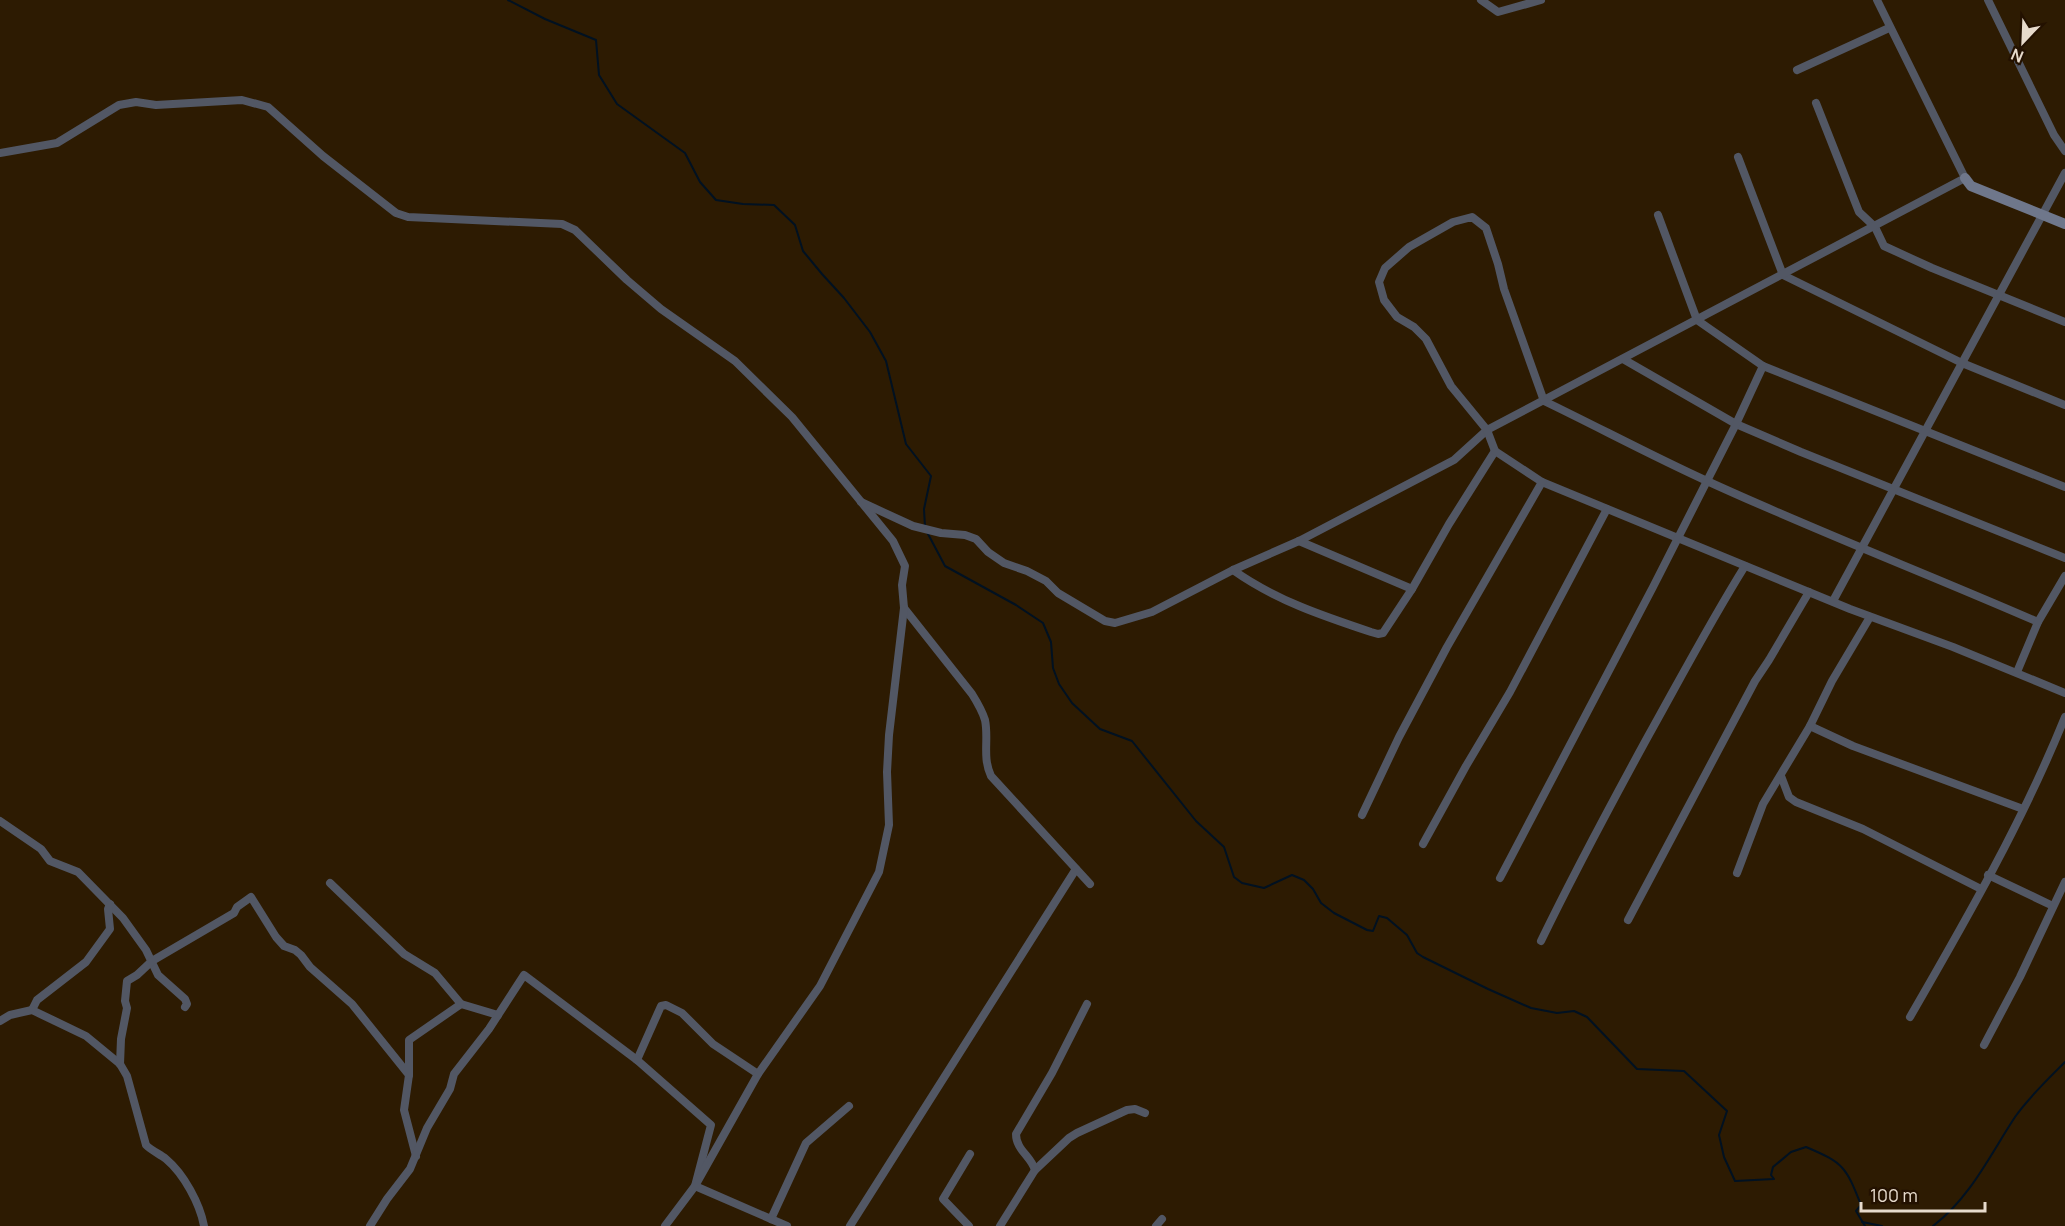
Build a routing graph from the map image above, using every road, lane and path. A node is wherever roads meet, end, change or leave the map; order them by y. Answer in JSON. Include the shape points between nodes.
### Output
{"nodes":[{"id":1,"x":1481,"y":0,"type":"edge"},
{"id":2,"x":1541,"y":0,"type":"edge"},
{"id":3,"x":1877,"y":0,"type":"edge"},
{"id":4,"x":1988,"y":0,"type":"edge"},
{"id":5,"x":1889,"y":28,"type":"junction"},
{"id":6,"x":1797,"y":70,"type":"dead end"},
{"id":7,"x":1816,"y":103,"type":"dead end"},
{"id":8,"x":2065,"y":151,"type":"edge"},
{"id":9,"x":0,"y":153,"type":"edge"},
{"id":10,"x":1738,"y":157,"type":"dead end"},
{"id":11,"x":2065,"y":173,"type":"edge"},
{"id":12,"x":1965,"y":178,"type":"junction"},
{"id":13,"x":1658,"y":215,"type":"dead end"},
{"id":14,"x":2042,"y":215,"type":"junction"},
{"id":15,"x":2065,"y":224,"type":"edge"},
{"id":16,"x":1875,"y":227,"type":"junction"},
{"id":17,"x":1783,"y":275,"type":"junction"},
{"id":18,"x":1999,"y":295,"type":"junction"},
{"id":19,"x":1697,"y":320,"type":"junction"},
{"id":20,"x":2065,"y":322,"type":"edge"},
{"id":21,"x":1623,"y":359,"type":"junction"},
{"id":22,"x":1962,"y":363,"type":"junction"},
{"id":23,"x":1763,"y":366,"type":"junction"},
{"id":24,"x":1544,"y":401,"type":"junction"},
{"id":25,"x":2065,"y":405,"type":"edge"},
{"id":26,"x":1736,"y":424,"type":"junction"},
{"id":27,"x":1487,"y":430,"type":"junction"},
{"id":28,"x":1925,"y":430,"type":"junction"},
{"id":29,"x":1495,"y":451,"type":"junction"},
{"id":30,"x":1707,"y":481,"type":"junction"},
{"id":31,"x":1542,"y":482,"type":"junction"},
{"id":32,"x":2065,"y":487,"type":"edge"},
{"id":33,"x":1894,"y":488,"type":"junction"},
{"id":34,"x":860,"y":502,"type":"junction"},
{"id":35,"x":1607,"y":509,"type":"junction"},
{"id":36,"x":1677,"y":538,"type":"junction"},
{"id":37,"x":1299,"y":541,"type":"junction"},
{"id":38,"x":1861,"y":549,"type":"junction"},
{"id":39,"x":2065,"y":558,"type":"edge"},
{"id":40,"x":1745,"y":566,"type":"junction"},
{"id":41,"x":1233,"y":570,"type":"junction"},
{"id":42,"x":2065,"y":576,"type":"edge"},
{"id":43,"x":1412,"y":589,"type":"junction"},
{"id":44,"x":1809,"y":592,"type":"junction"},
{"id":45,"x":1833,"y":601,"type":"junction"},
{"id":46,"x":904,"y":608,"type":"junction"},
{"id":47,"x":1870,"y":617,"type":"junction"},
{"id":48,"x":2038,"y":622,"type":"junction"},
{"id":49,"x":2017,"y":672,"type":"junction"},
{"id":50,"x":2065,"y":693,"type":"edge"},
{"id":51,"x":2065,"y":717,"type":"edge"},
{"id":52,"x":1810,"y":726,"type":"junction"},
{"id":53,"x":1781,"y":776,"type":"junction"},
{"id":54,"x":2023,"y":809,"type":"junction"},
{"id":55,"x":1362,"y":815,"type":"dead end"},
{"id":56,"x":0,"y":821,"type":"edge"},
{"id":57,"x":1423,"y":844,"type":"dead end"},
{"id":58,"x":1076,"y":869,"type":"junction"},
{"id":59,"x":1737,"y":873,"type":"dead end"},
{"id":60,"x":1988,"y":875,"type":"junction"},
{"id":61,"x":1500,"y":878,"type":"dead end"},
{"id":62,"x":2065,"y":882,"type":"edge"},
{"id":63,"x":330,"y":883,"type":"dead end"},
{"id":64,"x":1090,"y":884,"type":"dead end"},
{"id":65,"x":1981,"y":890,"type":"junction"},
{"id":66,"x":110,"y":904,"type":"junction"},
{"id":67,"x":2053,"y":906,"type":"junction"},
{"id":68,"x":1628,"y":920,"type":"dead end"},
{"id":69,"x":1541,"y":941,"type":"dead end"},
{"id":70,"x":152,"y":961,"type":"junction"},
{"id":71,"x":461,"y":1004,"type":"junction"},
{"id":72,"x":1086,"y":1004,"type":"dead end"},
{"id":73,"x":186,"y":1007,"type":"dead end"},
{"id":74,"x":32,"y":1010,"type":"junction"},
{"id":75,"x":498,"y":1015,"type":"junction"},
{"id":76,"x":1910,"y":1017,"type":"dead end"},
{"id":77,"x":0,"y":1021,"type":"edge"},
{"id":78,"x":1984,"y":1045,"type":"dead end"},
{"id":79,"x":637,"y":1060,"type":"junction"},
{"id":80,"x":120,"y":1064,"type":"junction"},
{"id":81,"x":758,"y":1074,"type":"junction"},
{"id":82,"x":409,"y":1075,"type":"junction"},
{"id":83,"x":849,"y":1106,"type":"dead end"},
{"id":84,"x":1146,"y":1113,"type":"dead end"},
{"id":85,"x":970,"y":1154,"type":"dead end"},
{"id":86,"x":416,"y":1156,"type":"junction"},
{"id":87,"x":1035,"y":1170,"type":"junction"},
{"id":88,"x":695,"y":1186,"type":"junction"},
{"id":89,"x":771,"y":1219,"type":"junction"},
{"id":90,"x":1162,"y":1219,"type":"dead end"},
{"id":91,"x":204,"y":1226,"type":"edge"},
{"id":92,"x":370,"y":1226,"type":"edge"},
{"id":93,"x":665,"y":1226,"type":"edge"},
{"id":94,"x":787,"y":1226,"type":"edge"},
{"id":95,"x":849,"y":1226,"type":"edge"},
{"id":96,"x":969,"y":1226,"type":"edge"},
{"id":97,"x":1000,"y":1226,"type":"edge"},
{"id":98,"x":1156,"y":1226,"type":"edge"}],
"edges":[{"from":1,"to":2,"type":"street","via":[[1498,12]]},
{"from":3,"to":5,"type":"street"},
{"from":4,"to":8,"type":"street"},
{"from":5,"to":6,"type":"street"},
{"from":5,"to":12,"type":"street"},
{"from":7,"to":16,"type":"street","via":[[1859,212]]},
{"from":9,"to":34,"type":"street","via":[[57,143],[119,105],[242,100],[268,107],[396,213],[408,217],[562,224],[575,230],[661,309],[735,361],[792,417]]},
{"from":10,"to":17,"type":"street"},
{"from":11,"to":14,"type":"street"},
{"from":12,"to":14,"type":"street","via":[[1971,186]]},
{"from":12,"to":16,"type":"street"},
{"from":13,"to":19,"type":"street"},
{"from":14,"to":15,"type":"street"},
{"from":14,"to":18,"type":"street"},
{"from":16,"to":17,"type":"street"},
{"from":16,"to":18,"type":"street","via":[[1884,246]]},
{"from":17,"to":19,"type":"street"},
{"from":17,"to":22,"type":"street"},
{"from":18,"to":20,"type":"street"},
{"from":18,"to":22,"type":"street"},
{"from":19,"to":21,"type":"street"},
{"from":19,"to":23,"type":"street"},
{"from":21,"to":24,"type":"street"},
{"from":21,"to":26,"type":"street"},
{"from":22,"to":25,"type":"street"},
{"from":22,"to":28,"type":"street"},
{"from":23,"to":26,"type":"street"},
{"from":23,"to":28,"type":"street"},
{"from":24,"to":27,"type":"street"},
{"from":24,"to":27,"type":"street","via":[[1486,228],[1472,217],[1453,222],[1409,247],[1385,268],[1379,282],[1384,300],[1425,339],[1451,386]]},
{"from":24,"to":30,"type":"street"},
{"from":26,"to":30,"type":"street"},
{"from":26,"to":33,"type":"street"},
{"from":27,"to":29,"type":"street"},
{"from":27,"to":37,"type":"street","via":[[1454,460]]},
{"from":28,"to":32,"type":"street"},
{"from":28,"to":33,"type":"street"},
{"from":29,"to":31,"type":"street"},
{"from":29,"to":43,"type":"street"},
{"from":30,"to":36,"type":"street"},
{"from":30,"to":38,"type":"street"},
{"from":31,"to":35,"type":"street"},
{"from":31,"to":55,"type":"street","via":[[1447,647]]},
{"from":33,"to":38,"type":"street"},
{"from":33,"to":39,"type":"street"},
{"from":34,"to":41,"type":"street","via":[[914,526],[976,539],[1004,563],[1028,571],[1058,593],[1115,623],[1152,612]]},
{"from":34,"to":46,"type":"street","via":[[893,541],[905,566]]},
{"from":35,"to":36,"type":"street"},
{"from":35,"to":57,"type":"street","via":[[1510,692]]},
{"from":36,"to":40,"type":"street"},
{"from":36,"to":61,"type":"street"},
{"from":37,"to":41,"type":"street"},
{"from":37,"to":43,"type":"street"},
{"from":38,"to":45,"type":"street"},
{"from":38,"to":48,"type":"street"},
{"from":40,"to":44,"type":"street"},
{"from":40,"to":69,"type":"street","via":[[1631,765]]},
{"from":41,"to":43,"type":"street","via":[[1285,600],[1378,634],[1386,630]]},
{"from":42,"to":48,"type":"street"},
{"from":44,"to":45,"type":"street"},
{"from":44,"to":68,"type":"street","via":[[1755,681]]},
{"from":45,"to":47,"type":"street"},
{"from":46,"to":58,"type":"street","via":[[980,707],[991,776]]},
{"from":46,"to":81,"type":"street","via":[[889,735],[889,825],[879,872],[820,986]]},
{"from":47,"to":49,"type":"street"},
{"from":47,"to":52,"type":"street"},
{"from":48,"to":49,"type":"street"},
{"from":49,"to":50,"type":"street"},
{"from":51,"to":54,"type":"street"},
{"from":52,"to":53,"type":"street"},
{"from":52,"to":54,"type":"street"},
{"from":53,"to":59,"type":"street","via":[[1763,804]]},
{"from":53,"to":65,"type":"street","via":[[1789,797],[1796,802],[1846,821]]},
{"from":54,"to":60,"type":"street"},
{"from":56,"to":66,"type":"street","via":[[41,849],[50,861],[78,872]]},
{"from":58,"to":64,"type":"street"},
{"from":58,"to":95,"type":"street"},
{"from":60,"to":65,"type":"street"},
{"from":60,"to":67,"type":"street"},
{"from":62,"to":67,"type":"street"},
{"from":63,"to":71,"type":"street","via":[[404,954],[435,973]]},
{"from":65,"to":76,"type":"street"},
{"from":66,"to":70,"type":"street"},
{"from":66,"to":74,"type":"street","via":[[110,929],[86,962],[37,1000]]},
{"from":67,"to":78,"type":"street"},
{"from":70,"to":73,"type":"street","via":[[158,975],[185,999]]},
{"from":70,"to":80,"type":"street","via":[[125,984],[127,1008]]},
{"from":70,"to":82,"type":"street","via":[[234,913],[251,897],[276,938],[302,955],[352,1004]]},
{"from":71,"to":75,"type":"street"},
{"from":71,"to":82,"type":"street","via":[[409,1040]]},
{"from":72,"to":87,"type":"street","via":[[1016,1134],[1016,1142]]},
{"from":74,"to":77,"type":"street"},
{"from":74,"to":80,"type":"street","via":[[86,1036]]},
{"from":75,"to":79,"type":"street","via":[[524,975]]},
{"from":75,"to":86,"type":"street","via":[[454,1074]]},
{"from":79,"to":81,"type":"street","via":[[662,1006],[666,1005],[682,1013],[713,1044]]},
{"from":79,"to":88,"type":"street","via":[[711,1125]]},
{"from":80,"to":91,"type":"street","via":[[127,1076],[146,1146],[166,1159],[181,1176]]},
{"from":81,"to":88,"type":"street"},
{"from":82,"to":86,"type":"street","via":[[404,1110]]},
{"from":83,"to":89,"type":"street","via":[[806,1143]]},
{"from":84,"to":87,"type":"street","via":[[1127,1110],[1077,1133]]},
{"from":85,"to":96,"type":"street","via":[[944,1199]]},
{"from":86,"to":92,"type":"street"},
{"from":87,"to":97,"type":"street"},
{"from":88,"to":89,"type":"street"},
{"from":88,"to":93,"type":"street"},
{"from":89,"to":94,"type":"street"},
{"from":90,"to":98,"type":"street"}]}
